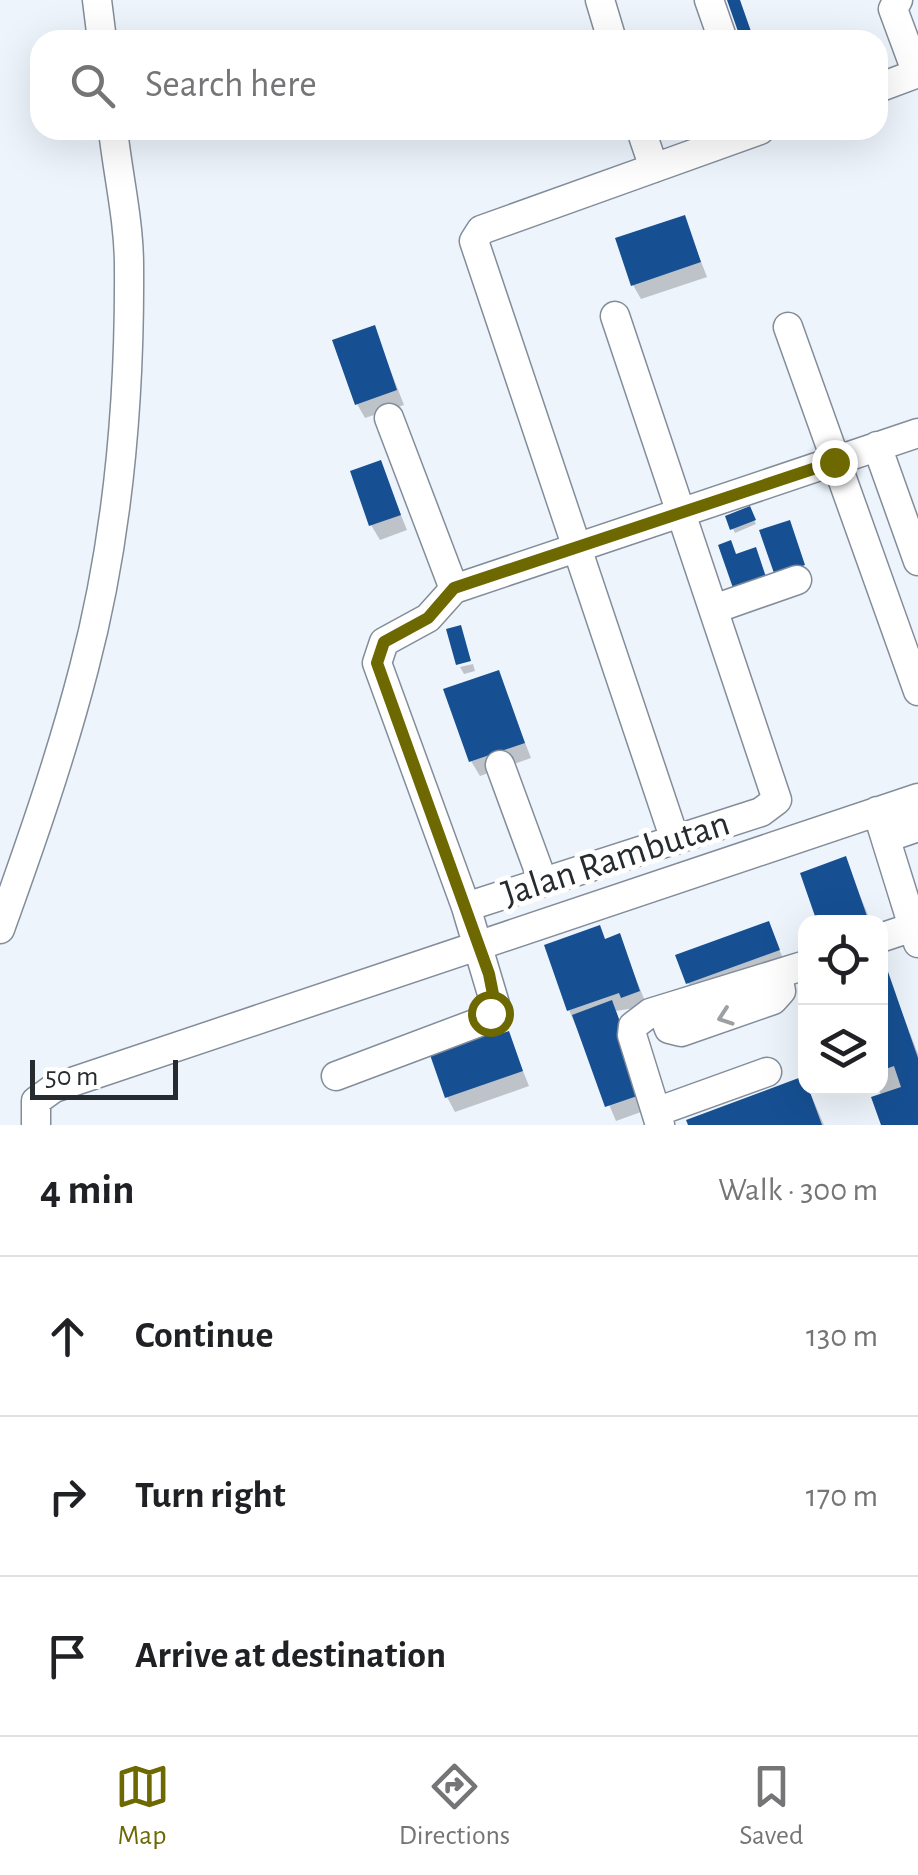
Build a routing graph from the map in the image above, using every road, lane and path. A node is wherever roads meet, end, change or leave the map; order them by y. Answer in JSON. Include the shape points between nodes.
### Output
{"nodes":[{"id":1,"x":96,"y":0,"type":"edge"},
{"id":2,"x":600,"y":0,"type":"edge"},
{"id":3,"x":709,"y":0,"type":"edge"},
{"id":4,"x":898,"y":0,"type":"edge"},
{"id":5,"x":100,"y":30,"type":"edge"},
{"id":6,"x":609,"y":30,"type":"edge"},
{"id":7,"x":720,"y":30,"type":"edge"},
{"id":8,"x":917,"y":74,"type":"edge"},
{"id":9,"x":888,"y":84,"type":"edge"},
{"id":10,"x":114,"y":140,"type":"edge"},
{"id":11,"x":644,"y":140,"type":"edge"},
{"id":12,"x":729,"y":140,"type":"edge"},
{"id":13,"x":654,"y":168,"type":"junction"},
{"id":14,"x":615,"y":316,"type":"dead end"},
{"id":15,"x":788,"y":327,"type":"dead end"},
{"id":16,"x":389,"y":418,"type":"dead end"},
{"id":17,"x":918,"y":432,"type":"edge"},
{"id":18,"x":876,"y":446,"type":"junction"},
{"id":19,"x":834,"y":462,"type":"junction"},
{"id":20,"x":679,"y":512,"type":"junction"},
{"id":21,"x":574,"y":548,"type":"junction"},
{"id":22,"x":918,"y":561,"type":"edge"},
{"id":23,"x":797,"y":580,"type":"dead end"},
{"id":24,"x":454,"y":588,"type":"junction"},
{"id":25,"x":714,"y":609,"type":"junction"},
{"id":26,"x":918,"y":692,"type":"edge"},
{"id":27,"x":500,"y":765,"type":"dead end"},
{"id":28,"x":918,"y":798,"type":"edge"},
{"id":29,"x":882,"y":824,"type":"junction"},
{"id":30,"x":918,"y":827,"type":"edge"},
{"id":31,"x":676,"y":840,"type":"junction"},
{"id":32,"x":542,"y":882,"type":"junction"},
{"id":33,"x":466,"y":906,"type":"junction"},
{"id":34,"x":0,"y":929,"type":"edge"},
{"id":35,"x":915,"y":935,"type":"edge"},
{"id":36,"x":888,"y":937,"type":"edge"},
{"id":37,"x":479,"y":944,"type":"junction"},
{"id":38,"x":798,"y":968,"type":"edge"},
{"id":39,"x":767,"y":1072,"type":"dead end"},
{"id":40,"x":336,"y":1076,"type":"dead end"},
{"id":41,"x":658,"y":1118,"type":"edge"},
{"id":42,"x":36,"y":1125,"type":"edge"}],
"edges":[{"from":1,"to":5,"type":"street"},
{"from":2,"to":6,"type":"street"},
{"from":3,"to":7,"type":"street"},
{"from":4,"to":8,"type":"street","via":[[894,9]]},
{"from":8,"to":9,"type":"street"},
{"from":10,"to":34,"type":"street","via":[[129,262],[126,394],[112,519],[86,664]]},
{"from":11,"to":13,"type":"street"},
{"from":12,"to":13,"type":"street"},
{"from":13,"to":21,"type":"street","via":[[481,230],[474,241]]},
{"from":14,"to":20,"type":"street"},
{"from":15,"to":19,"type":"street"},
{"from":16,"to":24,"type":"street"},
{"from":17,"to":18,"type":"street"},
{"from":18,"to":19,"type":"street"},
{"from":18,"to":22,"type":"street"},
{"from":19,"to":20,"type":"street"},
{"from":19,"to":26,"type":"street"},
{"from":20,"to":21,"type":"street"},
{"from":20,"to":25,"type":"street"},
{"from":21,"to":24,"type":"street"},
{"from":21,"to":31,"type":"street"},
{"from":23,"to":25,"type":"street"},
{"from":24,"to":33,"type":"street","via":[[428,618],[384,642],[377,663]]},
{"from":25,"to":31,"type":"street","via":[[776,800],[762,812]]},
{"from":27,"to":32,"type":"street"},
{"from":28,"to":29,"type":"street","name":"Jalan Rambutan"},
{"from":29,"to":30,"type":"street"},
{"from":29,"to":35,"type":"street"},
{"from":29,"to":37,"type":"street","name":"Jalan Rambutan"},
{"from":31,"to":32,"type":"street"},
{"from":32,"to":33,"type":"street"},
{"from":33,"to":37,"type":"street"},
{"from":35,"to":36,"type":"street"},
{"from":37,"to":40,"type":"street","via":[[495,1004],[490,1013]]},
{"from":37,"to":42,"type":"street","name":"Jalan Rambutan","via":[[54,1088],[36,1102]]},
{"from":38,"to":41,"type":"street","via":[[640,1019],[632,1035]]},
{"from":39,"to":41,"type":"street"}]}
